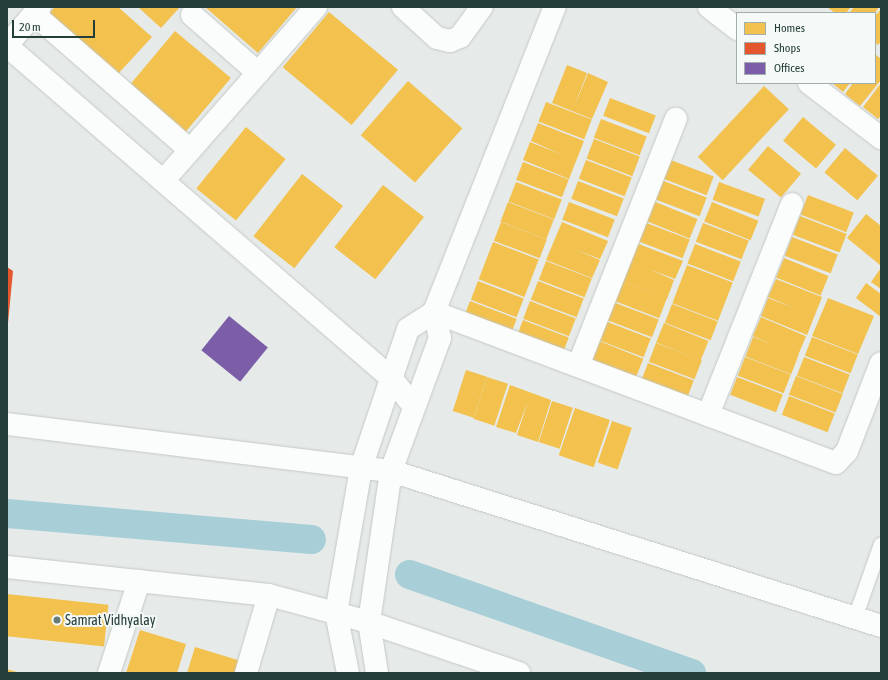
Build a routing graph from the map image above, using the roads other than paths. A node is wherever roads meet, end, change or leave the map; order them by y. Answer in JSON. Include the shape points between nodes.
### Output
{"nodes":[{"id":1,"x":316,"y":7,"type":"edge"},
{"id":2,"x":403,"y":7,"type":"edge"},
{"id":3,"x":482,"y":7,"type":"edge"},
{"id":4,"x":555,"y":7,"type":"edge"},
{"id":5,"x":708,"y":7,"type":"edge"},
{"id":6,"x":37,"y":11,"type":"edge"},
{"id":7,"x":192,"y":15,"type":"dead end"},
{"id":8,"x":736,"y":28,"type":"edge"},
{"id":9,"x":7,"y":46,"type":"edge"},
{"id":10,"x":258,"y":74,"type":"junction"},
{"id":11,"x":810,"y":84,"type":"edge"},
{"id":12,"x":676,"y":118,"type":"dead end"},
{"id":13,"x":881,"y":138,"type":"edge"},
{"id":14,"x":190,"y":150,"type":"junction"},
{"id":15,"x":163,"y":181,"type":"junction"},
{"id":16,"x":792,"y":204,"type":"dead end"},
{"id":17,"x":434,"y":312,"type":"junction"},
{"id":18,"x":881,"y":363,"type":"edge"},
{"id":19,"x":578,"y":366,"type":"junction"},
{"id":20,"x":391,"y":378,"type":"junction"},
{"id":21,"x":414,"y":406,"type":"junction"},
{"id":22,"x":708,"y":415,"type":"junction"},
{"id":23,"x":7,"y":424,"type":"edge"},
{"id":24,"x":361,"y":468,"type":"junction"},
{"id":25,"x":391,"y":471,"type":"junction"},
{"id":26,"x":881,"y":544,"type":"edge"},
{"id":27,"x":7,"y":567,"type":"edge"},
{"id":28,"x":139,"y":581,"type":"junction"},
{"id":29,"x":269,"y":596,"type":"junction"},
{"id":30,"x":336,"y":613,"type":"junction"},
{"id":31,"x":855,"y":618,"type":"junction"},
{"id":32,"x":369,"y":622,"type":"junction"},
{"id":33,"x":881,"y":626,"type":"edge"},
{"id":34,"x":109,"y":673,"type":"edge"},
{"id":35,"x":246,"y":673,"type":"edge"},
{"id":36,"x":348,"y":673,"type":"edge"},
{"id":37,"x":377,"y":673,"type":"edge"},
{"id":38,"x":519,"y":673,"type":"edge"}],
"edges":[{"from":1,"to":10,"type":"street"},
{"from":2,"to":3,"type":"street","via":[[436,38],[450,41],[460,37]]},
{"from":4,"to":17,"type":"street"},
{"from":5,"to":8,"type":"street"},
{"from":6,"to":9,"type":"street"},
{"from":6,"to":14,"type":"street"},
{"from":7,"to":10,"type":"street"},
{"from":9,"to":15,"type":"street"},
{"from":10,"to":14,"type":"street"},
{"from":11,"to":13,"type":"street"},
{"from":12,"to":19,"type":"street"},
{"from":14,"to":15,"type":"street"},
{"from":15,"to":20,"type":"street"},
{"from":16,"to":22,"type":"street"},
{"from":17,"to":19,"type":"street"},
{"from":17,"to":20,"type":"street","via":[[408,330]]},
{"from":17,"to":21,"type":"street","via":[[440,338]]},
{"from":18,"to":22,"type":"street","via":[[847,451],[836,463]]},
{"from":19,"to":22,"type":"street"},
{"from":20,"to":21,"type":"street"},
{"from":20,"to":24,"type":"street"},
{"from":21,"to":25,"type":"street"},
{"from":23,"to":24,"type":"street"},
{"from":24,"to":25,"type":"street"},
{"from":24,"to":30,"type":"street"},
{"from":25,"to":31,"type":"street"},
{"from":25,"to":32,"type":"street"},
{"from":26,"to":31,"type":"lane"},
{"from":27,"to":28,"type":"street"},
{"from":28,"to":29,"type":"street"},
{"from":28,"to":34,"type":"street"},
{"from":29,"to":30,"type":"street"},
{"from":29,"to":35,"type":"street"},
{"from":30,"to":32,"type":"street"},
{"from":30,"to":36,"type":"street"},
{"from":31,"to":33,"type":"street"},
{"from":32,"to":37,"type":"street"},
{"from":32,"to":38,"type":"street"}]}
